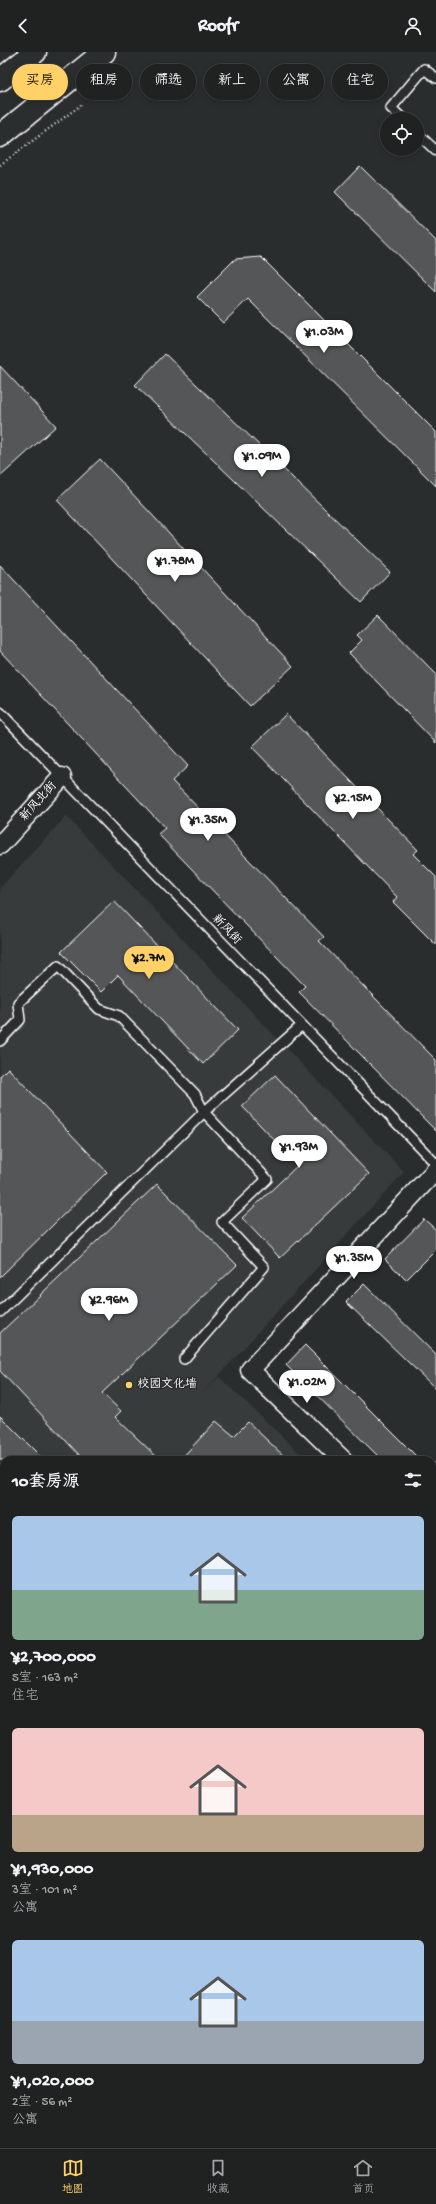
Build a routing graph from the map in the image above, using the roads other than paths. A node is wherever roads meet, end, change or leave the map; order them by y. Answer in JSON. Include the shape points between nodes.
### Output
{"nodes":[{"id":1,"x":35,"y":52,"type":"edge"},
{"id":2,"x":104,"y":52,"type":"edge"},
{"id":3,"x":436,"y":78,"type":"edge"},
{"id":4,"x":0,"y":80,"type":"edge"},
{"id":5,"x":395,"y":112,"type":"edge"},
{"id":6,"x":0,"y":136,"type":"edge"},
{"id":7,"x":424,"y":140,"type":"edge"},
{"id":8,"x":436,"y":151,"type":"edge"},
{"id":9,"x":0,"y":712,"type":"edge"},
{"id":10,"x":62,"y":777,"type":"junction"},
{"id":11,"x":0,"y":845,"type":"edge"},
{"id":12,"x":302,"y":1026,"type":"junction"},
{"id":13,"x":0,"y":1042,"type":"edge"},
{"id":14,"x":204,"y":1112,"type":"junction"},
{"id":15,"x":436,"y":1164,"type":"edge"},
{"id":16,"x":436,"y":1170,"type":"edge"},
{"id":17,"x":0,"y":1312,"type":"edge"},
{"id":18,"x":184,"y":1359,"type":"dead end"},
{"id":19,"x":339,"y":1456,"type":"edge"}],
"edges":[{"from":1,"to":4,"type":"main road"},
{"from":2,"to":6,"type":"main road"},
{"from":3,"to":5,"type":"lane","via":[[424,69],[391,108]]},
{"from":7,"to":8,"type":"lane"},
{"from":9,"to":10,"type":"lane","name":"新风街"},
{"from":10,"to":11,"type":"street","name":"新风北街"},
{"from":10,"to":12,"type":"lane","name":"新风街"},
{"from":12,"to":14,"type":"lane"},
{"from":12,"to":15,"type":"lane","name":"新风街"},
{"from":13,"to":14,"type":"lane","via":[[20,1020],[18,1003],[58,966],[99,1009],[119,1016],[195,1094]]},
{"from":14,"to":17,"type":"lane"},
{"from":14,"to":18,"type":"lane","via":[[267,1179],[222,1222],[264,1267]]},
{"from":16,"to":19,"type":"street","via":[[250,1370]]}]}
